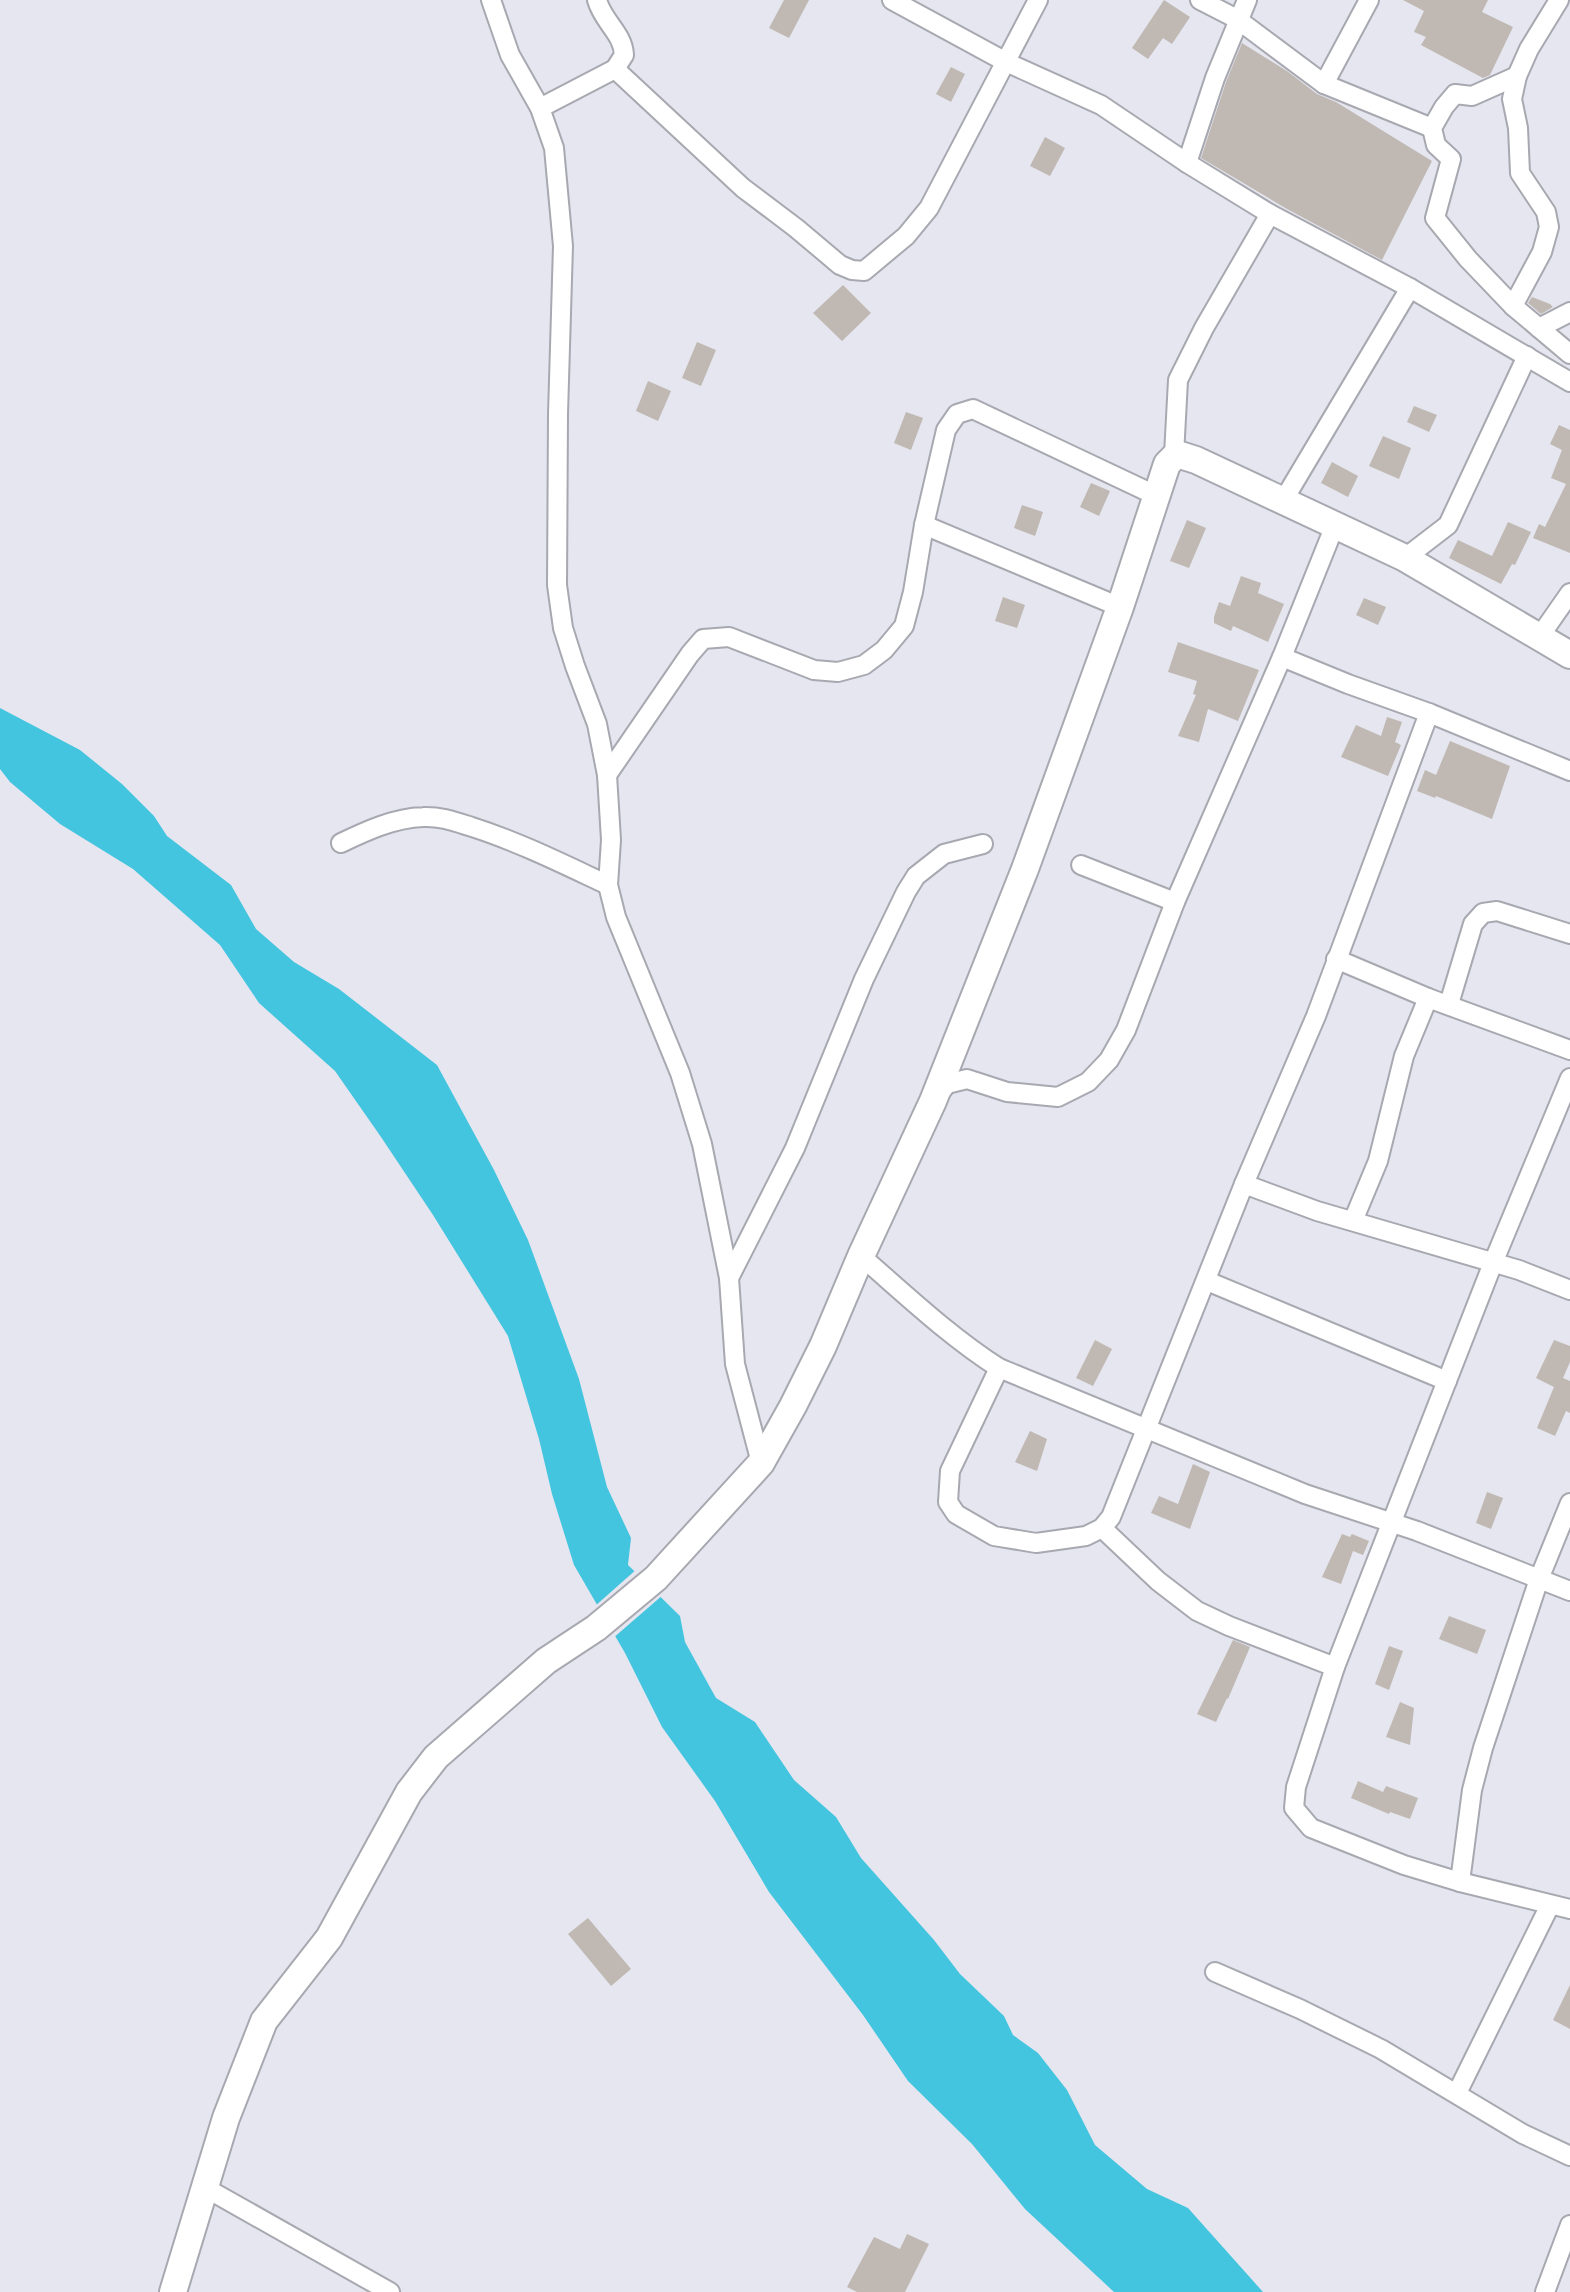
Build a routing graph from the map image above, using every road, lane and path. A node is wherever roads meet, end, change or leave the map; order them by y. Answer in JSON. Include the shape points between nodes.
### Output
{"nodes":[{"id":1,"x":491,"y":0,"type":"edge"},
{"id":2,"x":597,"y":0,"type":"edge"},
{"id":3,"x":892,"y":0,"type":"edge"},
{"id":4,"x":1038,"y":0,"type":"edge"},
{"id":5,"x":1200,"y":0,"type":"edge"},
{"id":6,"x":1247,"y":0,"type":"edge"},
{"id":7,"x":1369,"y":0,"type":"edge"},
{"id":8,"x":1559,"y":0,"type":"edge"},
{"id":9,"x":1237,"y":19,"type":"junction"},
{"id":10,"x":1006,"y":62,"type":"junction"},
{"id":11,"x":615,"y":69,"type":"junction"},
{"id":12,"x":1517,"y":76,"type":"junction"},
{"id":13,"x":1324,"y":84,"type":"junction"},
{"id":14,"x":540,"y":108,"type":"junction"},
{"id":15,"x":1432,"y":128,"type":"junction"},
{"id":16,"x":1187,"y":163,"type":"junction"},
{"id":17,"x":1270,"y":214,"type":"junction"},
{"id":18,"x":1410,"y":288,"type":"junction"},
{"id":19,"x":1513,"y":306,"type":"junction"},
{"id":20,"x":1570,"y":312,"type":"edge"},
{"id":21,"x":1539,"y":328,"type":"junction"},
{"id":22,"x":1570,"y":354,"type":"edge"},
{"id":23,"x":1527,"y":356,"type":"junction"},
{"id":24,"x":1570,"y":382,"type":"edge"},
{"id":25,"x":1174,"y":455,"type":"junction"},
{"id":26,"x":1155,"y":495,"type":"junction"},
{"id":27,"x":1283,"y":501,"type":"junction"},
{"id":28,"x":924,"y":525,"type":"junction"},
{"id":29,"x":1335,"y":525,"type":"junction"},
{"id":30,"x":1405,"y":558,"type":"junction"},
{"id":31,"x":1570,"y":593,"type":"edge"},
{"id":32,"x":1120,"y":607,"type":"junction"},
{"id":33,"x":1540,"y":636,"type":"junction"},
{"id":34,"x":1570,"y":655,"type":"edge"},
{"id":35,"x":1282,"y":657,"type":"junction"},
{"id":36,"x":1429,"y":713,"type":"junction"},
{"id":37,"x":1570,"y":771,"type":"edge"},
{"id":38,"x":607,"y":775,"type":"junction"},
{"id":39,"x":341,"y":843,"type":"dead end"},
{"id":40,"x":983,"y":844,"type":"dead end"},
{"id":41,"x":1081,"y":865,"type":"dead end"},
{"id":42,"x":608,"y":885,"type":"junction"},
{"id":43,"x":1175,"y":902,"type":"junction"},
{"id":44,"x":1570,"y":934,"type":"edge"},
{"id":45,"x":1336,"y":959,"type":"junction"},
{"id":46,"x":1428,"y":998,"type":"junction"},
{"id":47,"x":1449,"y":1004,"type":"junction"},
{"id":48,"x":1570,"y":1050,"type":"edge"},
{"id":49,"x":1570,"y":1078,"type":"edge"},
{"id":50,"x":933,"y":1101,"type":"junction"},
{"id":51,"x":1244,"y":1184,"type":"junction"},
{"id":52,"x":1353,"y":1221,"type":"junction"},
{"id":53,"x":861,"y":1256,"type":"junction"},
{"id":54,"x":1493,"y":1263,"type":"junction"},
{"id":55,"x":729,"y":1278,"type":"junction"},
{"id":56,"x":1207,"y":1281,"type":"junction"},
{"id":57,"x":1570,"y":1290,"type":"edge"},
{"id":58,"x":999,"y":1368,"type":"junction"},
{"id":59,"x":1447,"y":1381,"type":"junction"},
{"id":60,"x":1147,"y":1429,"type":"junction"},
{"id":61,"x":761,"y":1463,"type":"junction"},
{"id":62,"x":1570,"y":1503,"type":"edge"},
{"id":63,"x":1392,"y":1523,"type":"junction"},
{"id":64,"x":1102,"y":1528,"type":"junction"},
{"id":65,"x":1539,"y":1579,"type":"junction"},
{"id":66,"x":1570,"y":1591,"type":"edge"},
{"id":67,"x":1335,"y":1667,"type":"junction"},
{"id":68,"x":1460,"y":1882,"type":"junction"},
{"id":69,"x":1550,"y":1905,"type":"junction"},
{"id":70,"x":1570,"y":1909,"type":"edge"},
{"id":71,"x":1215,"y":1972,"type":"dead end"},
{"id":72,"x":1457,"y":2093,"type":"junction"},
{"id":73,"x":1570,"y":2156,"type":"edge"},
{"id":74,"x":204,"y":2187,"type":"junction"},
{"id":75,"x":1570,"y":2225,"type":"edge"},
{"id":76,"x":173,"y":2292,"type":"edge"},
{"id":77,"x":390,"y":2292,"type":"edge"},
{"id":78,"x":1545,"y":2292,"type":"edge"}],
"edges":[{"from":1,"to":14,"type":"street","via":[[510,55]]},
{"from":2,"to":11,"type":"street","via":[[624,47]]},
{"from":3,"to":10,"type":"street"},
{"from":4,"to":10,"type":"street"},
{"from":5,"to":9,"type":"street"},
{"from":6,"to":9,"type":"street"},
{"from":7,"to":13,"type":"street"},
{"from":8,"to":12,"type":"street"},
{"from":9,"to":13,"type":"street"},
{"from":9,"to":16,"type":"street"},
{"from":10,"to":11,"type":"street","via":[[929,208],[906,236],[864,271],[840,265],[743,188]]},
{"from":10,"to":16,"type":"street","via":[[1101,105]]},
{"from":11,"to":14,"type":"street"},
{"from":12,"to":15,"type":"street","via":[[1472,96],[1455,94]]},
{"from":12,"to":19,"type":"street","via":[[1512,99],[1520,173],[1546,212],[1549,227]]},
{"from":13,"to":15,"type":"street"},
{"from":14,"to":38,"type":"street","via":[[554,148],[563,246],[557,585],[563,628],[597,724]]},
{"from":15,"to":19,"type":"street","via":[[1436,145],[1451,159],[1435,218]]},
{"from":16,"to":17,"type":"street"},
{"from":17,"to":18,"type":"street"},
{"from":17,"to":25,"type":"street","via":[[1178,380]]},
{"from":18,"to":23,"type":"street"},
{"from":18,"to":27,"type":"street"},
{"from":19,"to":21,"type":"street"},
{"from":20,"to":21,"type":"street"},
{"from":21,"to":22,"type":"street"},
{"from":23,"to":24,"type":"street"},
{"from":23,"to":30,"type":"street","via":[[1448,525]]},
{"from":25,"to":26,"type":"street"},
{"from":25,"to":27,"type":"street"},
{"from":26,"to":28,"type":"street","via":[[973,409],[957,414],[946,430]]},
{"from":26,"to":32,"type":"street"},
{"from":27,"to":29,"type":"street"},
{"from":28,"to":32,"type":"street"},
{"from":28,"to":38,"type":"street","via":[[904,626],[884,650],[864,665],[838,672],[814,670],[729,637],[703,639]]},
{"from":29,"to":30,"type":"street"},
{"from":29,"to":35,"type":"street"},
{"from":30,"to":33,"type":"street"},
{"from":31,"to":33,"type":"street"},
{"from":32,"to":50,"type":"street"},
{"from":33,"to":34,"type":"street"},
{"from":35,"to":36,"type":"street"},
{"from":35,"to":43,"type":"street"},
{"from":36,"to":37,"type":"street"},
{"from":36,"to":45,"type":"street"},
{"from":38,"to":42,"type":"street"},
{"from":39,"to":42,"type":"street","via":[[399,820],[448,819],[507,838]]},
{"from":40,"to":55,"type":"street","via":[[944,854],[916,876],[906,892],[795,1148]]},
{"from":41,"to":43,"type":"street"},
{"from":42,"to":55,"type":"street","via":[[702,1144]]},
{"from":43,"to":50,"type":"street","via":[[1126,1030],[1088,1082],[1058,1097],[1007,1092],[967,1079],[947,1084]]},
{"from":44,"to":47,"type":"street","via":[[1497,911],[1483,913],[1473,924]]},
{"from":45,"to":46,"type":"street"},
{"from":45,"to":51,"type":"street"},
{"from":46,"to":47,"type":"street"},
{"from":46,"to":52,"type":"street","via":[[1404,1056],[1378,1161]]},
{"from":47,"to":48,"type":"street"},
{"from":49,"to":54,"type":"street"},
{"from":50,"to":53,"type":"street"},
{"from":51,"to":52,"type":"street"},
{"from":51,"to":56,"type":"street"},
{"from":52,"to":54,"type":"street"},
{"from":53,"to":58,"type":"street","via":[[931,1319]]},
{"from":53,"to":61,"type":"street","via":[[823,1346]]},
{"from":54,"to":57,"type":"street"},
{"from":54,"to":59,"type":"street"},
{"from":55,"to":61,"type":"street","via":[[735,1364]]},
{"from":56,"to":59,"type":"street"},
{"from":56,"to":60,"type":"street"},
{"from":58,"to":60,"type":"street"},
{"from":58,"to":64,"type":"street","via":[[950,1471],[948,1502],[956,1514],[994,1536],[1018,1542],[1086,1536]]},
{"from":59,"to":63,"type":"street"},
{"from":60,"to":63,"type":"street","via":[[1305,1494]]},
{"from":60,"to":64,"type":"street"},
{"from":61,"to":74,"type":"street","via":[[656,1578],[546,1661],[436,1757],[409,1792],[329,1938],[264,2021]]},
{"from":62,"to":65,"type":"street"},
{"from":63,"to":65,"type":"street"},
{"from":63,"to":67,"type":"street"},
{"from":64,"to":67,"type":"street","via":[[1197,1611]]},
{"from":65,"to":66,"type":"street"},
{"from":65,"to":68,"type":"street","via":[[1472,1790]]},
{"from":67,"to":68,"type":"street","via":[[1294,1808],[1311,1828]]},
{"from":68,"to":69,"type":"street"},
{"from":69,"to":70,"type":"street"},
{"from":69,"to":72,"type":"street"},
{"from":71,"to":72,"type":"street","via":[[1381,2049]]},
{"from":72,"to":73,"type":"street"},
{"from":74,"to":76,"type":"street"},
{"from":74,"to":77,"type":"street"},
{"from":75,"to":78,"type":"street"}]}
